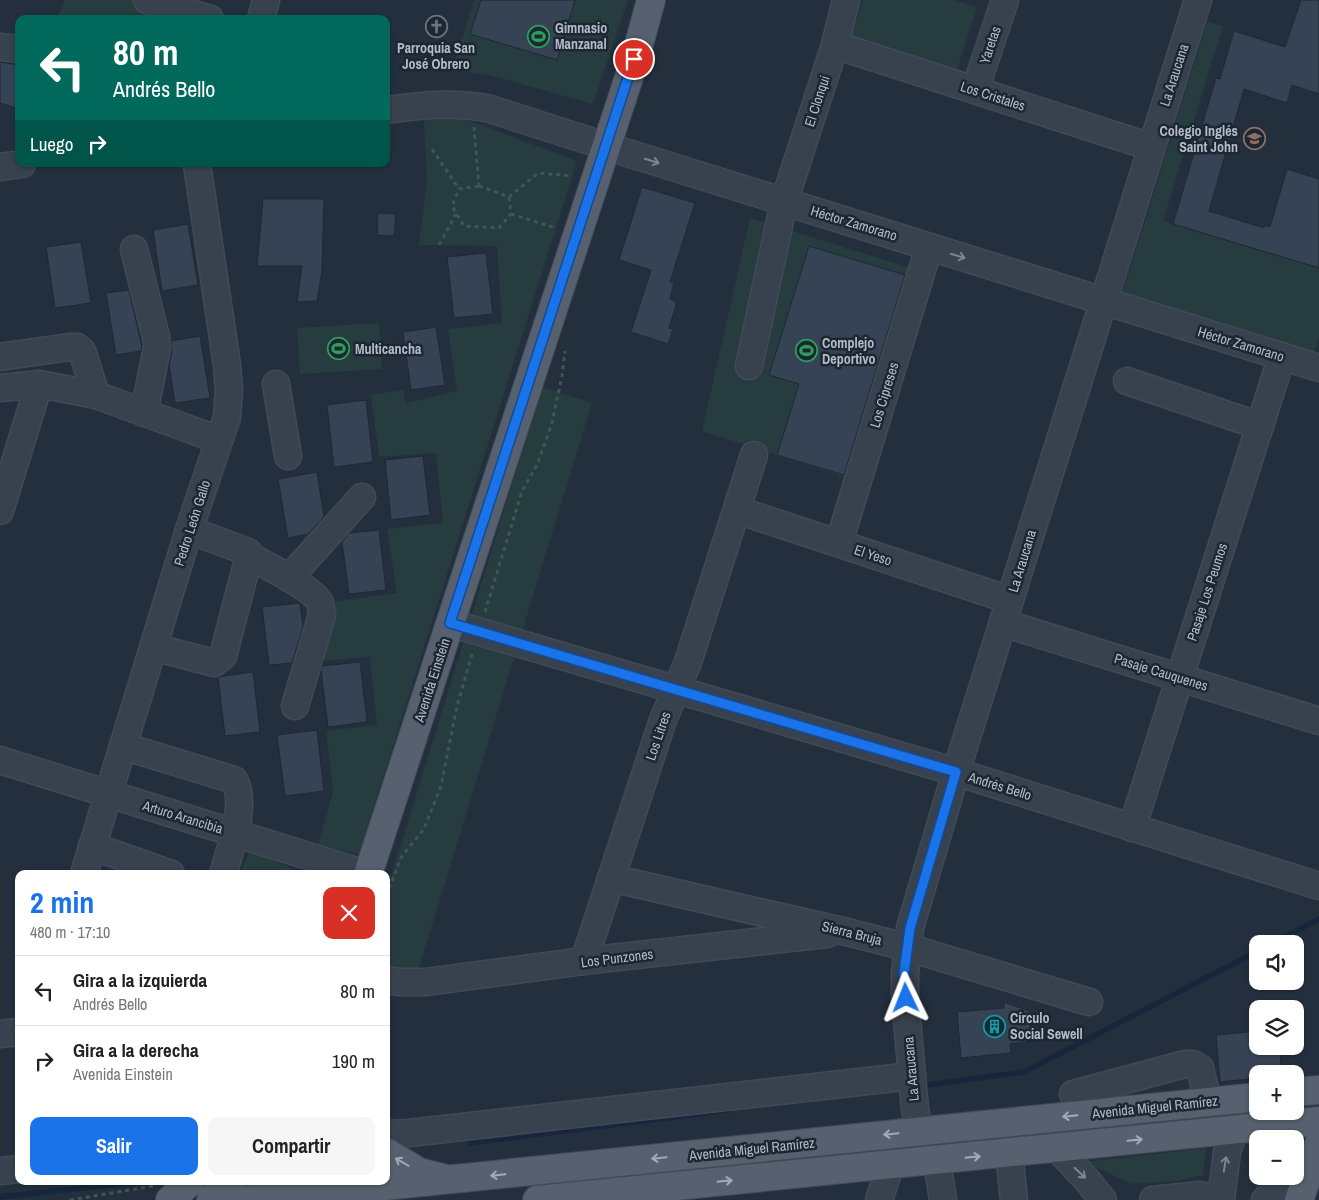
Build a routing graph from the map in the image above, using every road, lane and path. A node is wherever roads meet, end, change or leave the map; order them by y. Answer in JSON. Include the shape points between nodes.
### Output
{"nodes":[{"id":1,"x":147,"y":0,"type":"edge"},
{"id":2,"x":266,"y":0,"type":"edge"},
{"id":3,"x":651,"y":0,"type":"edge"},
{"id":4,"x":846,"y":0,"type":"edge"},
{"id":5,"x":1198,"y":0,"type":"edge"},
{"id":6,"x":997,"y":2,"type":"edge"},
{"id":7,"x":197,"y":15,"type":"edge"},
{"id":8,"x":262,"y":15,"type":"edge"},
{"id":9,"x":835,"y":44,"type":"junction"},
{"id":10,"x":0,"y":47,"type":"edge"},
{"id":11,"x":15,"y":49,"type":"edge"},
{"id":12,"x":975,"y":90,"type":"junction"},
{"id":13,"x":465,"y":104,"type":"junction"},
{"id":14,"x":390,"y":109,"type":"edge"},
{"id":15,"x":606,"y":146,"type":"junction"},
{"id":16,"x":1151,"y":147,"type":"junction"},
{"id":17,"x":432,"y":149,"type":"dead end"},
{"id":18,"x":15,"y":165,"type":"edge"},
{"id":19,"x":0,"y":167,"type":"edge"},
{"id":20,"x":198,"y":167,"type":"edge"},
{"id":21,"x":596,"y":178,"type":"junction"},
{"id":22,"x":479,"y":186,"type":"junction"},
{"id":23,"x":459,"y":189,"type":"junction"},
{"id":24,"x":509,"y":197,"type":"junction"},
{"id":25,"x":784,"y":202,"type":"junction"},
{"id":26,"x":456,"y":213,"type":"junction"},
{"id":27,"x":511,"y":214,"type":"junction"},
{"id":28,"x":577,"y":235,"type":"junction"},
{"id":29,"x":438,"y":245,"type":"dead end"},
{"id":30,"x":929,"y":246,"type":"junction"},
{"id":31,"x":134,"y":249,"type":"dead end"},
{"id":32,"x":1103,"y":301,"type":"junction"},
{"id":33,"x":1282,"y":356,"type":"junction"},
{"id":34,"x":0,"y":357,"type":"edge"},
{"id":35,"x":1318,"y":364,"type":"edge"},
{"id":36,"x":749,"y":366,"type":"dead end"},
{"id":37,"x":1127,"y":381,"type":"dead end"},
{"id":38,"x":39,"y":384,"type":"junction"},
{"id":39,"x":276,"y":384,"type":"dead end"},
{"id":40,"x":0,"y":388,"type":"edge"},
{"id":41,"x":96,"y":395,"type":"junction"},
{"id":42,"x":144,"y":413,"type":"junction"},
{"id":43,"x":1260,"y":426,"type":"junction"},
{"id":44,"x":219,"y":440,"type":"junction"},
{"id":45,"x":754,"y":455,"type":"dead end"},
{"id":46,"x":288,"y":456,"type":"dead end"},
{"id":47,"x":362,"y":497,"type":"dead end"},
{"id":48,"x":737,"y":510,"type":"junction"},
{"id":49,"x":0,"y":511,"type":"edge"},
{"id":50,"x":189,"y":530,"type":"junction"},
{"id":51,"x":838,"y":543,"type":"junction"},
{"id":52,"x":249,"y":556,"type":"junction"},
{"id":53,"x":290,"y":578,"type":"junction"},
{"id":54,"x":1007,"y":611,"type":"junction"},
{"id":55,"x":450,"y":623,"type":"junction"},
{"id":56,"x":153,"y":647,"type":"junction"},
{"id":57,"x":1180,"y":678,"type":"junction"},
{"id":58,"x":676,"y":690,"type":"junction"},
{"id":59,"x":295,"y":706,"type":"dead end"},
{"id":60,"x":1319,"y":721,"type":"edge"},
{"id":61,"x":123,"y":746,"type":"junction"},
{"id":62,"x":0,"y":760,"type":"edge"},
{"id":63,"x":956,"y":772,"type":"junction"},
{"id":64,"x":109,"y":794,"type":"junction"},
{"id":65,"x":1132,"y":828,"type":"junction"},
{"id":66,"x":235,"y":833,"type":"junction"},
{"id":67,"x":92,"y":846,"type":"junction"},
{"id":68,"x":85,"y":870,"type":"edge"},
{"id":69,"x":160,"y":870,"type":"edge"},
{"id":70,"x":224,"y":870,"type":"edge"},
{"id":71,"x":354,"y":870,"type":"edge"},
{"id":72,"x":368,"y":870,"type":"edge"},
{"id":73,"x":611,"y":878,"type":"junction"},
{"id":74,"x":1319,"y":886,"type":"edge"},
{"id":75,"x":847,"y":932,"type":"junction"},
{"id":76,"x":906,"y":947,"type":"junction"},
{"id":77,"x":584,"y":962,"type":"junction"},
{"id":78,"x":390,"y":981,"type":"edge"},
{"id":79,"x":1089,"y":1002,"type":"dead end"},
{"id":80,"x":1160,"y":1070,"type":"junction"},
{"id":81,"x":913,"y":1087,"type":"junction"},
{"id":82,"x":1319,"y":1090,"type":"edge"},
{"id":83,"x":1304,"y":1091,"type":"edge"},
{"id":84,"x":1073,"y":1094,"type":"dead end"},
{"id":85,"x":1249,"y":1097,"type":"edge"},
{"id":86,"x":1208,"y":1102,"type":"junction"},
{"id":87,"x":1169,"y":1106,"type":"junction"},
{"id":88,"x":1319,"y":1121,"type":"edge"},
{"id":89,"x":1234,"y":1130,"type":"junction"},
{"id":90,"x":919,"y":1131,"type":"junction"},
{"id":91,"x":390,"y":1134,"type":"edge"},
{"id":92,"x":1319,"y":1144,"type":"edge"},
{"id":93,"x":1056,"y":1148,"type":"junction"},
{"id":94,"x":1009,"y":1153,"type":"junction"},
{"id":95,"x":390,"y":1154,"type":"edge"},
{"id":96,"x":937,"y":1161,"type":"junction"},
{"id":97,"x":891,"y":1164,"type":"junction"},
{"id":98,"x":15,"y":1169,"type":"edge"},
{"id":99,"x":0,"y":1171,"type":"edge"},
{"id":100,"x":451,"y":1180,"type":"junction"},
{"id":101,"x":182,"y":1185,"type":"edge"},
{"id":102,"x":228,"y":1185,"type":"edge"},
{"id":103,"x":165,"y":1193,"type":"edge"},
{"id":104,"x":1300,"y":1197,"type":"edge"},
{"id":105,"x":70,"y":1200,"type":"edge"},
{"id":106,"x":211,"y":1200,"type":"edge"},
{"id":107,"x":247,"y":1200,"type":"edge"},
{"id":108,"x":537,"y":1200,"type":"edge"},
{"id":109,"x":879,"y":1200,"type":"edge"},
{"id":110,"x":943,"y":1200,"type":"edge"},
{"id":111,"x":1014,"y":1200,"type":"edge"},
{"id":112,"x":1103,"y":1200,"type":"edge"},
{"id":113,"x":1152,"y":1200,"type":"edge"},
{"id":114,"x":1219,"y":1200,"type":"edge"},
{"id":115,"x":1265,"y":1200,"type":"edge"}],
"edges":[{"from":1,"to":7,"type":"street"},
{"from":2,"to":8,"type":"street"},
{"from":3,"to":15,"type":"main road","name":"Avenida Einstein"},
{"from":4,"to":9,"type":"street","name":"El Clonqui"},
{"from":5,"to":16,"type":"street","name":"La Araucana"},
{"from":6,"to":12,"type":"street","name":"Yaretas"},
{"from":9,"to":12,"type":"street","name":"Los Cristales"},
{"from":9,"to":25,"type":"street","name":"El Clonqui"},
{"from":10,"to":11,"type":"street"},
{"from":12,"to":16,"type":"street","name":"Los Cristales"},
{"from":13,"to":14,"type":"street","name":"Héctor Zamorano","via":[[441,103]]},
{"from":13,"to":15,"type":"street","name":"Héctor Zamorano"},
{"from":13,"to":22,"type":"path","via":[[473,122]]},
{"from":15,"to":21,"type":"main road","name":"Avenida Einstein"},
{"from":15,"to":25,"type":"street","name":"Héctor Zamorano","one_way":true},
{"from":16,"to":32,"type":"street","name":"La Araucana"},
{"from":17,"to":23,"type":"path"},
{"from":18,"to":19,"type":"street"},
{"from":20,"to":44,"type":"street","name":"Pedro León Gallo","via":[[229,390],[227,417]]},
{"from":21,"to":24,"type":"path","via":[[538,173]]},
{"from":21,"to":28,"type":"main road","name":"Avenida Einstein"},
{"from":22,"to":23,"type":"path"},
{"from":22,"to":24,"type":"path"},
{"from":23,"to":26,"type":"path","via":[[452,206]]},
{"from":24,"to":27,"type":"path"},
{"from":25,"to":30,"type":"street","name":"Héctor Zamorano"},
{"from":25,"to":36,"type":"street","name":"El Clonqui"},
{"from":26,"to":27,"type":"path","via":[[464,226],[499,228]]},
{"from":26,"to":29,"type":"path"},
{"from":27,"to":28,"type":"path"},
{"from":28,"to":55,"type":"main road","name":"Avenida Einstein"},
{"from":30,"to":32,"type":"street","name":"Héctor Zamorano","one_way":true},
{"from":30,"to":51,"type":"street","name":"Los Cipreses"},
{"from":31,"to":42,"type":"street","via":[[157,348]]},
{"from":32,"to":33,"type":"street","name":"Héctor Zamorano"},
{"from":32,"to":54,"type":"street","name":"La Araucana"},
{"from":33,"to":35,"type":"street","name":"Héctor Zamorano"},
{"from":33,"to":43,"type":"street","name":"Pasaje Los Peumos"},
{"from":34,"to":41,"type":"street","via":[[77,347],[82,351]]},
{"from":37,"to":43,"type":"street"},
{"from":38,"to":40,"type":"street"},
{"from":38,"to":41,"type":"street"},
{"from":38,"to":49,"type":"street"},
{"from":39,"to":46,"type":"street"},
{"from":41,"to":42,"type":"street"},
{"from":42,"to":44,"type":"street"},
{"from":43,"to":57,"type":"street","name":"Pasaje Los Peumos"},
{"from":44,"to":50,"type":"street","name":"Pedro León Gallo"},
{"from":45,"to":48,"type":"street","name":"Los Litres"},
{"from":47,"to":53,"type":"street"},
{"from":48,"to":51,"type":"street","name":"El Yeso"},
{"from":48,"to":58,"type":"street","name":"Los Litres"},
{"from":50,"to":52,"type":"street","via":[[245,549]]},
{"from":50,"to":56,"type":"street","name":"Pedro León Gallo"},
{"from":51,"to":54,"type":"street","name":"El Yeso"},
{"from":52,"to":53,"type":"street"},
{"from":52,"to":56,"type":"street","via":[[223,656],[219,660],[214,663]]},
{"from":53,"to":59,"type":"street","via":[[320,602],[322,615]]},
{"from":54,"to":57,"type":"street","name":"Pasaje Cauquenes"},
{"from":54,"to":63,"type":"street","name":"La Araucana"},
{"from":55,"to":58,"type":"street","name":"Andrés Bello"},
{"from":55,"to":72,"type":"main road","name":"Avenida Einstein"},
{"from":56,"to":61,"type":"street","name":"Pedro León Gallo"},
{"from":57,"to":60,"type":"street","name":"Pasaje Cauquenes"},
{"from":57,"to":65,"type":"street","name":"Pasaje Los Peumos"},
{"from":58,"to":63,"type":"street","name":"Andrés Bello"},
{"from":58,"to":73,"type":"street","name":"Los Litres","via":[[662,720]]},
{"from":61,"to":64,"type":"street","name":"Pedro León Gallo"},
{"from":61,"to":66,"type":"street","via":[[234,780],[240,794]]},
{"from":62,"to":64,"type":"street","name":"Arturo Arancibia"},
{"from":63,"to":65,"type":"street","name":"Andrés Bello"},
{"from":63,"to":76,"type":"street","name":"La Araucana"},
{"from":64,"to":66,"type":"street","name":"Arturo Arancibia"},
{"from":64,"to":67,"type":"street","name":"Pedro León Gallo"},
{"from":65,"to":74,"type":"street","name":"Andrés Bello"},
{"from":66,"to":70,"type":"street"},
{"from":66,"to":71,"type":"street","name":"Arturo Arancibia"},
{"from":67,"to":68,"type":"street","name":"Pedro León Gallo"},
{"from":67,"to":69,"type":"street"},
{"from":73,"to":75,"type":"street","name":"Sierra Bruja"},
{"from":73,"to":77,"type":"street","name":"Los Litres"},
{"from":75,"to":76,"type":"street","name":"Sierra Bruja"},
{"from":75,"to":77,"type":"street","name":"Los Punzones"},
{"from":76,"to":79,"type":"street","name":"Sierra Bruja"},
{"from":76,"to":81,"type":"street","name":"La Araucana","via":[[905,990]]},
{"from":77,"to":78,"type":"street","name":"Los Punzones","via":[[426,982]]},
{"from":80,"to":84,"type":"street"},
{"from":80,"to":86,"type":"street","via":[[1185,1064],[1200,1068]]},
{"from":80,"to":87,"type":"street"},
{"from":81,"to":90,"type":"street","name":"La Araucana"},
{"from":81,"to":91,"type":"street"},
{"from":82,"to":83,"type":"main road"},
{"from":85,"to":86,"type":"main road","name":"Avenida Miguel Ramírez"},
{"from":86,"to":87,"type":"main road","name":"Avenida Miguel Ramírez"},
{"from":87,"to":90,"type":"main road","name":"Avenida Miguel Ramírez","one_way":true},
{"from":88,"to":89,"type":"main road","name":"Avenida Miguel Ramírez"},
{"from":93,"to":89,"type":"main road","name":"Avenida Miguel Ramírez","one_way":true},
{"from":114,"to":89,"type":"street","one_way":true},
{"from":90,"to":100,"type":"main road","name":"Avenida Miguel Ramírez","one_way":true},
{"from":92,"to":104,"type":"main road"},
{"from":93,"to":94,"type":"main road","name":"Avenida Miguel Ramírez"},
{"from":93,"to":112,"type":"street","one_way":true},
{"from":96,"to":94,"type":"main road","name":"Avenida Miguel Ramírez","one_way":true},
{"from":94,"to":111,"type":"street"},
{"from":100,"to":95,"type":"main road","one_way":true,"via":[[419,1172]]},
{"from":96,"to":97,"type":"main road","name":"Avenida Miguel Ramírez"},
{"from":96,"to":110,"type":"street"},
{"from":108,"to":97,"type":"main road","name":"Avenida Miguel Ramírez","one_way":true},
{"from":97,"to":109,"type":"street"},
{"from":98,"to":99,"type":"street"},
{"from":100,"to":107,"type":"main road","name":"Avenida Miguel Ramírez"},
{"from":101,"to":103,"type":"main road"},
{"from":102,"to":106,"type":"main road"},
{"from":103,"to":105,"type":"path"},
{"from":104,"to":115,"type":"street","via":[[1278,1196]]},
{"from":113,"to":114,"type":"street","via":[[1200,1195]]}]}
